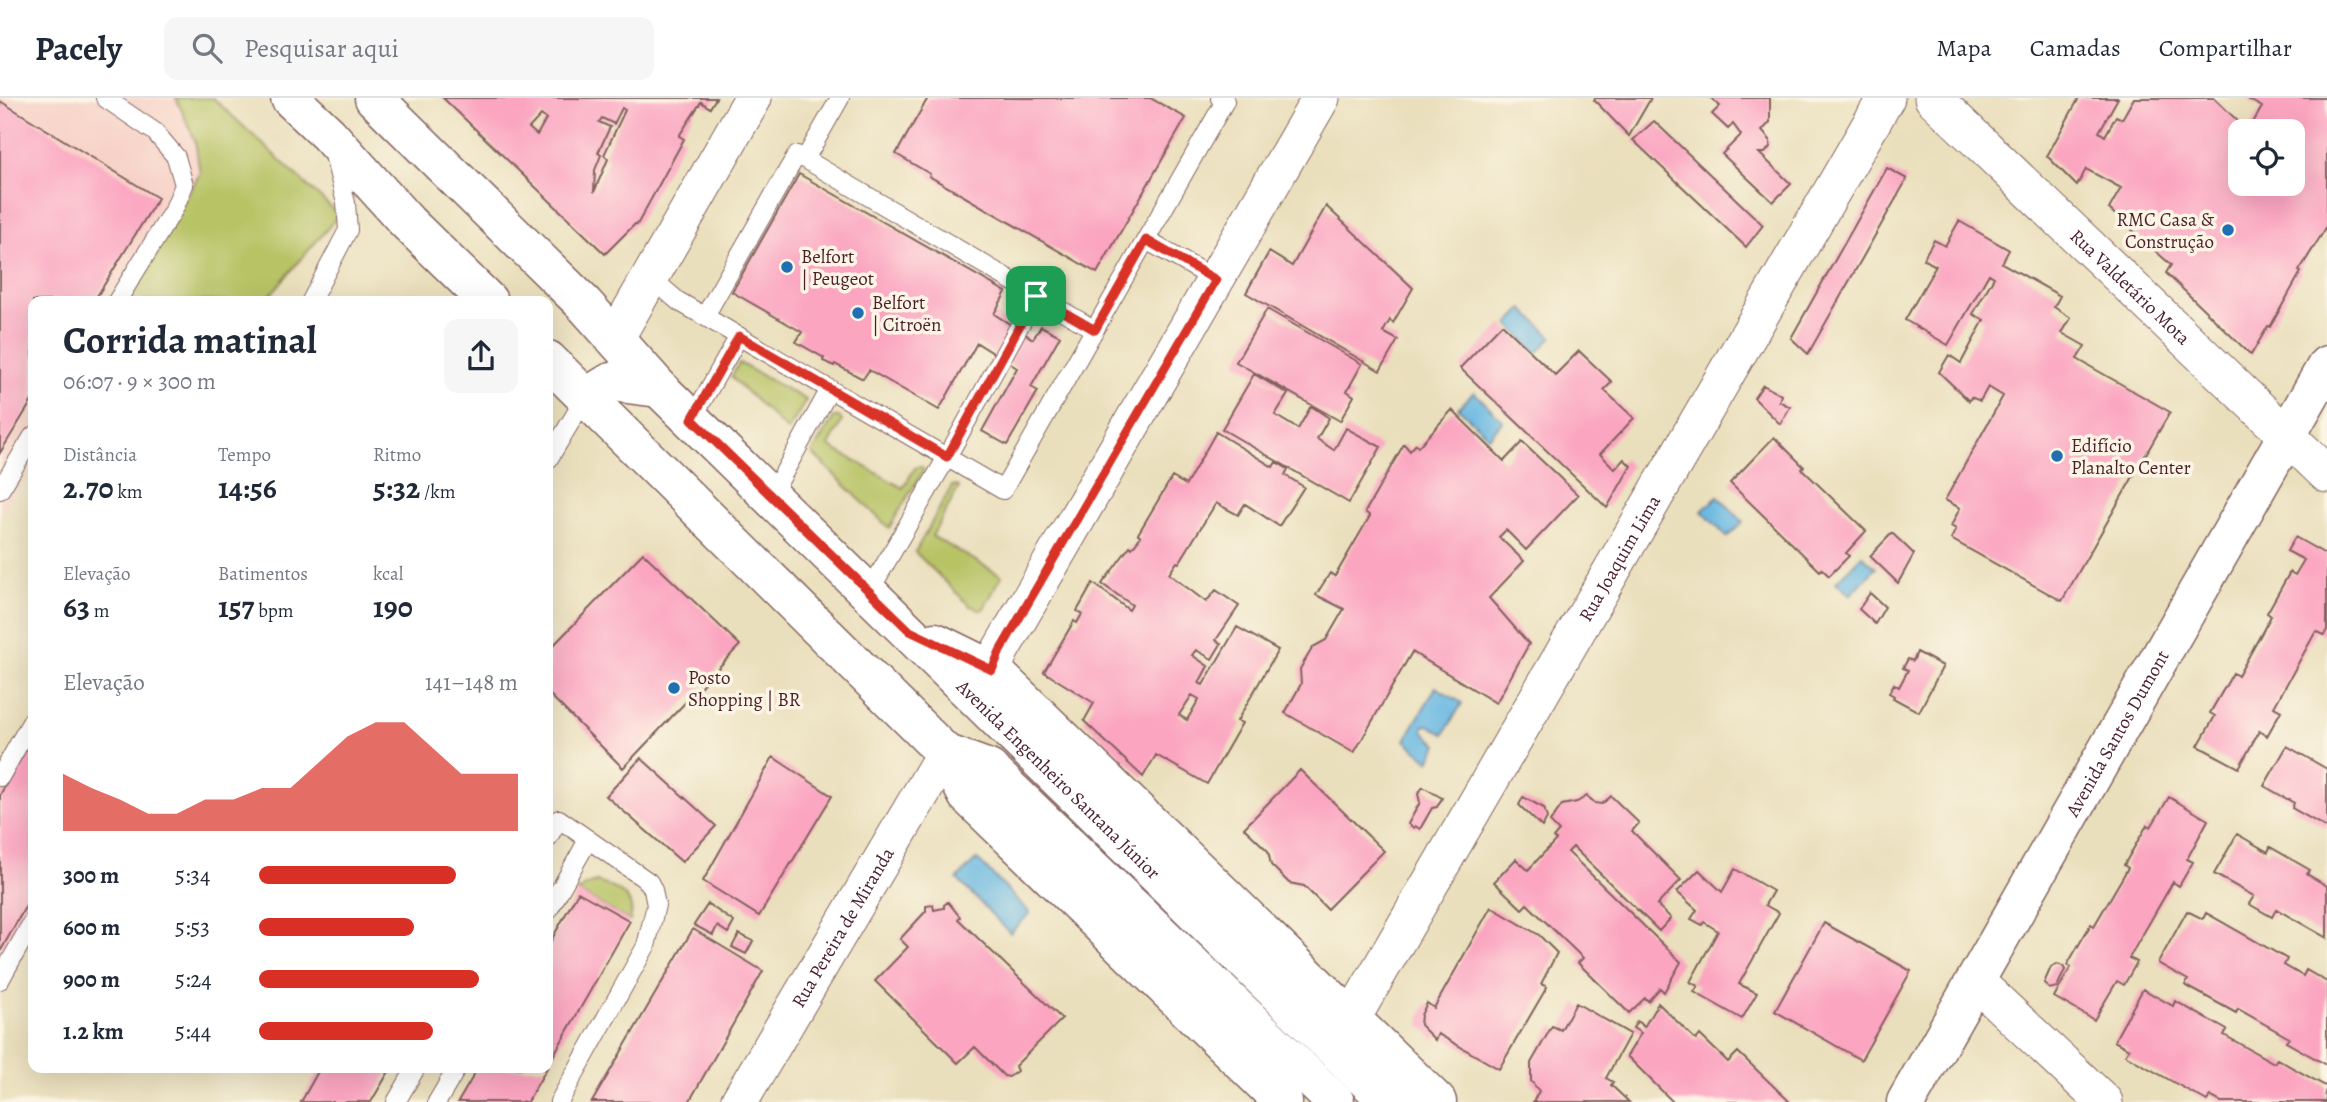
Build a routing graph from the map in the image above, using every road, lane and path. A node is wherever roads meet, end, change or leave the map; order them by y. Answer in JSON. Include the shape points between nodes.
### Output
{"nodes":[{"id":1,"x":105,"y":98,"type":"edge"},
{"id":2,"x":290,"y":98,"type":"edge"},
{"id":3,"x":374,"y":98,"type":"edge"},
{"id":4,"x":753,"y":98,"type":"edge"},
{"id":5,"x":840,"y":98,"type":"edge"},
{"id":6,"x":1220,"y":98,"type":"edge"},
{"id":7,"x":1321,"y":98,"type":"edge"},
{"id":8,"x":1886,"y":98,"type":"edge"},
{"id":9,"x":1933,"y":98,"type":"edge"},
{"id":10,"x":328,"y":134,"type":"junction"},
{"id":11,"x":805,"y":159,"type":"junction"},
{"id":12,"x":1146,"y":240,"type":"junction"},
{"id":13,"x":650,"y":277,"type":"junction"},
{"id":14,"x":1216,"y":280,"type":"junction"},
{"id":15,"x":120,"y":296,"type":"edge"},
{"id":16,"x":314,"y":296,"type":"edge"},
{"id":17,"x":483,"y":296,"type":"edge"},
{"id":18,"x":1036,"y":296,"type":"junction"},
{"id":19,"x":705,"y":316,"type":"junction"},
{"id":20,"x":1095,"y":330,"type":"junction"},
{"id":21,"x":739,"y":336,"type":"junction"},
{"id":22,"x":615,"y":337,"type":"junction"},
{"id":23,"x":553,"y":365,"type":"edge"},
{"id":24,"x":2327,"y":365,"type":"edge"},
{"id":25,"x":659,"y":388,"type":"junction"},
{"id":26,"x":830,"y":388,"type":"junction"},
{"id":27,"x":584,"y":398,"type":"junction"},
{"id":28,"x":692,"y":419,"type":"junction"},
{"id":29,"x":2287,"y":435,"type":"junction"},
{"id":30,"x":28,"y":444,"type":"edge"},
{"id":31,"x":553,"y":451,"type":"edge"},
{"id":32,"x":947,"y":457,"type":"junction"},
{"id":33,"x":2327,"y":474,"type":"edge"},
{"id":34,"x":0,"y":490,"type":"edge"},
{"id":35,"x":771,"y":496,"type":"junction"},
{"id":36,"x":869,"y":592,"type":"junction"},
{"id":37,"x":910,"y":631,"type":"junction"},
{"id":38,"x":992,"y":670,"type":"junction"},
{"id":39,"x":28,"y":728,"type":"edge"},
{"id":40,"x":946,"y":753,"type":"junction"},
{"id":41,"x":0,"y":777,"type":"edge"},
{"id":42,"x":553,"y":829,"type":"edge"},
{"id":43,"x":588,"y":840,"type":"junction"},
{"id":44,"x":553,"y":902,"type":"edge"},
{"id":45,"x":28,"y":930,"type":"edge"},
{"id":46,"x":0,"y":981,"type":"edge"},
{"id":47,"x":1975,"y":981,"type":"junction"},
{"id":48,"x":1352,"y":1018,"type":"junction"},
{"id":49,"x":413,"y":1073,"type":"edge"},
{"id":50,"x":454,"y":1073,"type":"edge"},
{"id":51,"x":396,"y":1102,"type":"edge"},
{"id":52,"x":437,"y":1102,"type":"edge"},
{"id":53,"x":559,"y":1102,"type":"edge"},
{"id":54,"x":739,"y":1102,"type":"edge"},
{"id":55,"x":1283,"y":1102,"type":"edge"},
{"id":56,"x":1335,"y":1102,"type":"edge"},
{"id":57,"x":1390,"y":1102,"type":"edge"},
{"id":58,"x":1437,"y":1102,"type":"edge"},
{"id":59,"x":1906,"y":1102,"type":"edge"},
{"id":60,"x":2104,"y":1102,"type":"edge"}],
"edges":[{"from":1,"to":15,"type":"lane","via":[[155,132],[176,156],[184,186]]},
{"from":2,"to":10,"type":"main road"},
{"from":3,"to":22,"type":"main road","name":"Avenida Engenheiro Santana Júnior"},
{"from":4,"to":13,"type":"street"},
{"from":5,"to":11,"type":"lane"},
{"from":6,"to":12,"type":"lane","via":[[1225,101]]},
{"from":7,"to":14,"type":"street"},
{"from":8,"to":48,"type":"street","name":"Rua Joaquim Lima"},
{"from":9,"to":29,"type":"street","name":"Rua Valdetário Mota"},
{"from":10,"to":16,"type":"lane","via":[[341,177],[348,230]]},
{"from":10,"to":17,"type":"main road","via":[[407,222]]},
{"from":11,"to":18,"type":"lane"},
{"from":11,"to":19,"type":"lane","via":[[797,155]]},
{"from":12,"to":14,"type":"lane"},
{"from":12,"to":20,"type":"lane"},
{"from":13,"to":19,"type":"lane"},
{"from":13,"to":22,"type":"street"},
{"from":14,"to":38,"type":"street"},
{"from":18,"to":20,"type":"lane"},
{"from":18,"to":32,"type":"lane"},
{"from":19,"to":21,"type":"lane"},
{"from":20,"to":32,"type":"lane","via":[[1003,490]]},
{"from":21,"to":26,"type":"lane"},
{"from":21,"to":28,"type":"lane"},
{"from":22,"to":25,"type":"main road","name":"Avenida Engenheiro Santana Júnior"},
{"from":23,"to":27,"type":"main road","name":"Avenida Engenheiro Santana Júnior"},
{"from":24,"to":29,"type":"main road","name":"Avenida Santos Dumont"},
{"from":25,"to":27,"type":"main road","via":[[611,382]]},
{"from":25,"to":28,"type":"main road","name":"Avenida Engenheiro Santana Júnior"},
{"from":26,"to":32,"type":"lane"},
{"from":26,"to":35,"type":"lane"},
{"from":27,"to":31,"type":"lane"},
{"from":27,"to":40,"type":"main road","name":"Avenida Engenheiro Santana Júnior"},
{"from":28,"to":35,"type":"main road","name":"Avenida Engenheiro Santana Júnior"},
{"from":29,"to":33,"type":"street","name":"Rua Valdetário Mota"},
{"from":29,"to":47,"type":"main road","name":"Avenida Santos Dumont"},
{"from":30,"to":34,"type":"lane"},
{"from":32,"to":36,"type":"lane"},
{"from":35,"to":36,"type":"main road","name":"Avenida Engenheiro Santana Júnior"},
{"from":36,"to":37,"type":"main road","name":"Avenida Engenheiro Santana Júnior"},
{"from":37,"to":38,"type":"main road"},
{"from":37,"to":57,"type":"main road","name":"Avenida Engenheiro Santana Júnior"},
{"from":38,"to":48,"type":"main road"},
{"from":39,"to":41,"type":"lane"},
{"from":40,"to":54,"type":"street","name":"Rua Pereira de Miranda"},
{"from":40,"to":55,"type":"main road","via":[[967,795]]},
{"from":40,"to":56,"type":"main road","name":"Avenida Engenheiro Santana Júnior","via":[[989,769]]},
{"from":42,"to":43,"type":"lane","via":[[559,819]]},
{"from":43,"to":44,"type":"lane"},
{"from":43,"to":53,"type":"lane","via":[[649,882],[656,905],[646,946]]},
{"from":45,"to":46,"type":"lane"},
{"from":47,"to":59,"type":"main road","name":"Avenida Santos Dumont"},
{"from":47,"to":60,"type":"street"},
{"from":48,"to":58,"type":"main road"},
{"from":49,"to":51,"type":"lane"},
{"from":50,"to":52,"type":"lane"}]}
